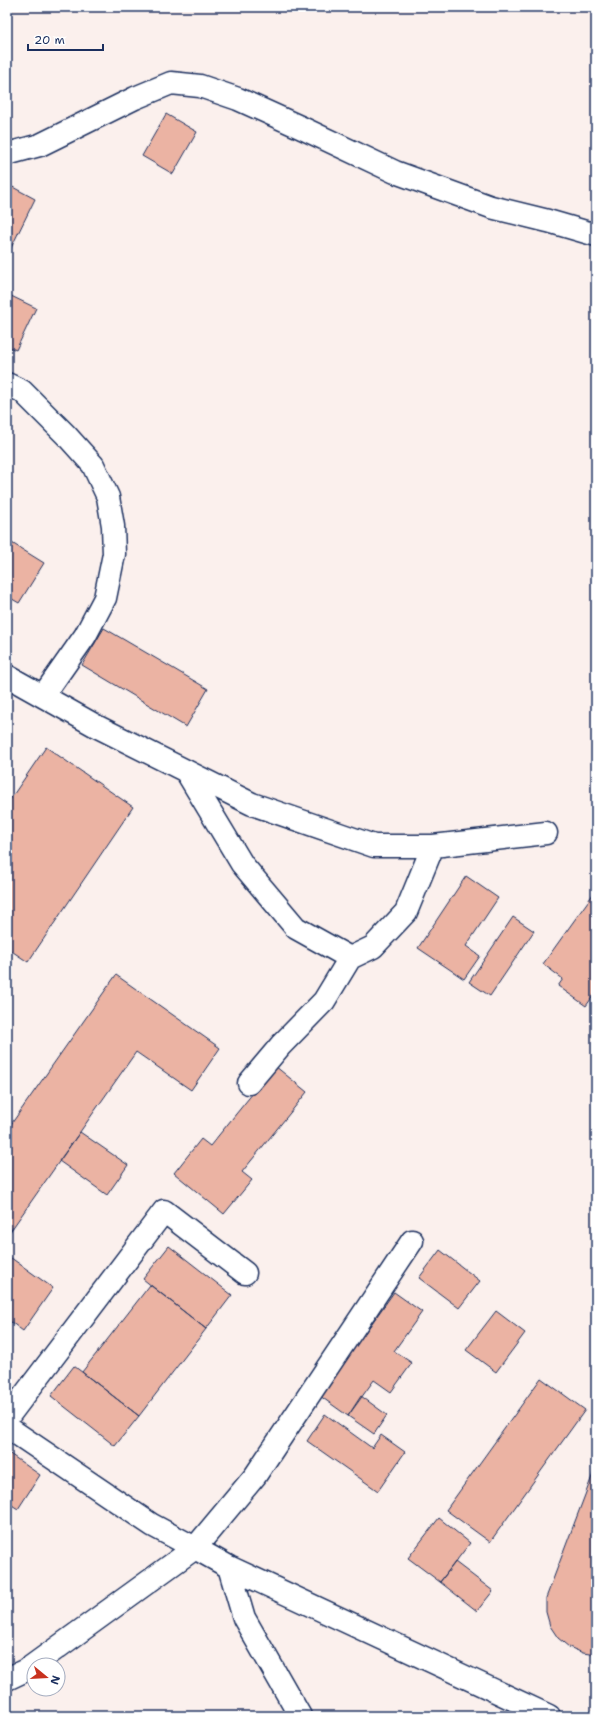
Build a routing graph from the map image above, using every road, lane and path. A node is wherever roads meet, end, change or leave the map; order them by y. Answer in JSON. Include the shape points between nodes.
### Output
{"nodes":[{"id":1,"x":7,"y":154,"type":"edge"},
{"id":2,"x":596,"y":235,"type":"edge"},
{"id":3,"x":7,"y":384,"type":"edge"},
{"id":4,"x":7,"y":676,"type":"edge"},
{"id":5,"x":43,"y":696,"type":"junction"},
{"id":6,"x":186,"y":771,"type":"junction"},
{"id":7,"x":546,"y":833,"type":"dead end"},
{"id":8,"x":433,"y":846,"type":"junction"},
{"id":9,"x":350,"y":958,"type":"junction"},
{"id":10,"x":249,"y":1082,"type":"dead end"},
{"id":11,"x":412,"y":1241,"type":"dead end"},
{"id":12,"x":245,"y":1273,"type":"dead end"},
{"id":13,"x":7,"y":1418,"type":"edge"},
{"id":14,"x":7,"y":1427,"type":"edge"},
{"id":15,"x":195,"y":1548,"type":"junction"},
{"id":16,"x":229,"y":1567,"type":"junction"},
{"id":17,"x":7,"y":1679,"type":"edge"},
{"id":18,"x":300,"y":1716,"type":"edge"},
{"id":19,"x":548,"y":1716,"type":"edge"}],
"edges":[{"from":1,"to":2,"type":"street","via":[[40,145],[171,83],[200,86],[238,99],[295,124],[395,172],[491,207],[548,220]]},
{"from":3,"to":5,"type":"street","via":[[22,391],[93,465],[108,498],[113,526],[114,554],[105,598],[85,636]]},
{"from":4,"to":5,"type":"street"},
{"from":5,"to":6,"type":"street"},
{"from":6,"to":8,"type":"street","via":[[252,804],[374,846]]},
{"from":6,"to":9,"type":"street","via":[[242,864],[296,928]]},
{"from":7,"to":8,"type":"street"},
{"from":8,"to":9,"type":"street","via":[[406,912],[373,947]]},
{"from":9,"to":10,"type":"street","via":[[324,1001]]},
{"from":11,"to":15,"type":"street","via":[[255,1476]]},
{"from":12,"to":13,"type":"street","via":[[164,1211]]},
{"from":14,"to":15,"type":"street","via":[[152,1525]]},
{"from":15,"to":16,"type":"street"},
{"from":15,"to":17,"type":"street","via":[[28,1668]]},
{"from":16,"to":18,"type":"street","via":[[244,1618]]},
{"from":16,"to":19,"type":"street"}]}
